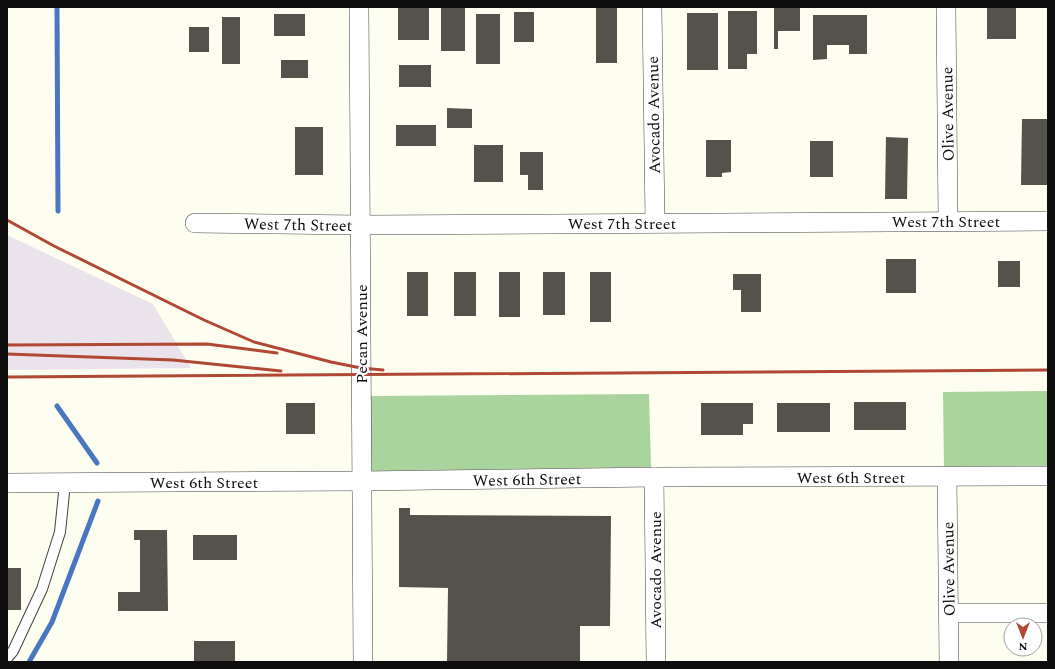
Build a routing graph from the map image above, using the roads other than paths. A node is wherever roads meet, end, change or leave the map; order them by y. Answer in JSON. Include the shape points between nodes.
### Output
{"nodes":[{"id":1,"x":359,"y":7,"type":"edge"},
{"id":2,"x":652,"y":7,"type":"edge"},
{"id":3,"x":946,"y":7,"type":"edge"},
{"id":4,"x":948,"y":221,"type":"junction"},
{"id":5,"x":1048,"y":221,"type":"edge"},
{"id":6,"x":195,"y":223,"type":"dead end"},
{"id":7,"x":655,"y":223,"type":"junction"},
{"id":8,"x":362,"y":225,"type":"junction"},
{"id":9,"x":1048,"y":476,"type":"edge"},
{"id":10,"x":654,"y":477,"type":"junction"},
{"id":11,"x":947,"y":477,"type":"junction"},
{"id":12,"x":361,"y":481,"type":"junction"},
{"id":13,"x":7,"y":483,"type":"edge"},
{"id":14,"x":65,"y":483,"type":"junction"},
{"id":15,"x":949,"y":613,"type":"junction"},
{"id":16,"x":1048,"y":613,"type":"edge"},
{"id":17,"x":7,"y":658,"type":"edge"},
{"id":18,"x":363,"y":662,"type":"edge"},
{"id":19,"x":656,"y":662,"type":"edge"},
{"id":20,"x":949,"y":662,"type":"edge"}],
"edges":[{"from":1,"to":8,"type":"street","name":"Pecan Avenue"},
{"from":2,"to":7,"type":"street","name":"Avocado Avenue"},
{"from":3,"to":4,"type":"street","name":"Olive Avenue"},
{"from":4,"to":5,"type":"street","name":"West 7th Street"},
{"from":4,"to":7,"type":"street","name":"West 7th Street"},
{"from":6,"to":8,"type":"street","name":"West 7th Street"},
{"from":7,"to":8,"type":"street","name":"West 7th Street"},
{"from":8,"to":12,"type":"street","name":"Pecan Avenue"},
{"from":9,"to":11,"type":"street","name":"West 6th Street"},
{"from":10,"to":11,"type":"street","name":"West 6th Street"},
{"from":10,"to":12,"type":"street","name":"West 6th Street"},
{"from":10,"to":19,"type":"street","name":"Avocado Avenue"},
{"from":11,"to":15,"type":"street","name":"Olive Avenue"},
{"from":12,"to":14,"type":"street","name":"West 6th Street"},
{"from":12,"to":18,"type":"street","name":"Pecan Avenue"},
{"from":13,"to":14,"type":"street","name":"West 6th Street"},
{"from":14,"to":17,"type":"lane","via":[[60,532],[42,589]]},
{"from":15,"to":16,"type":"street"},
{"from":15,"to":20,"type":"street","name":"Olive Avenue"}]}
